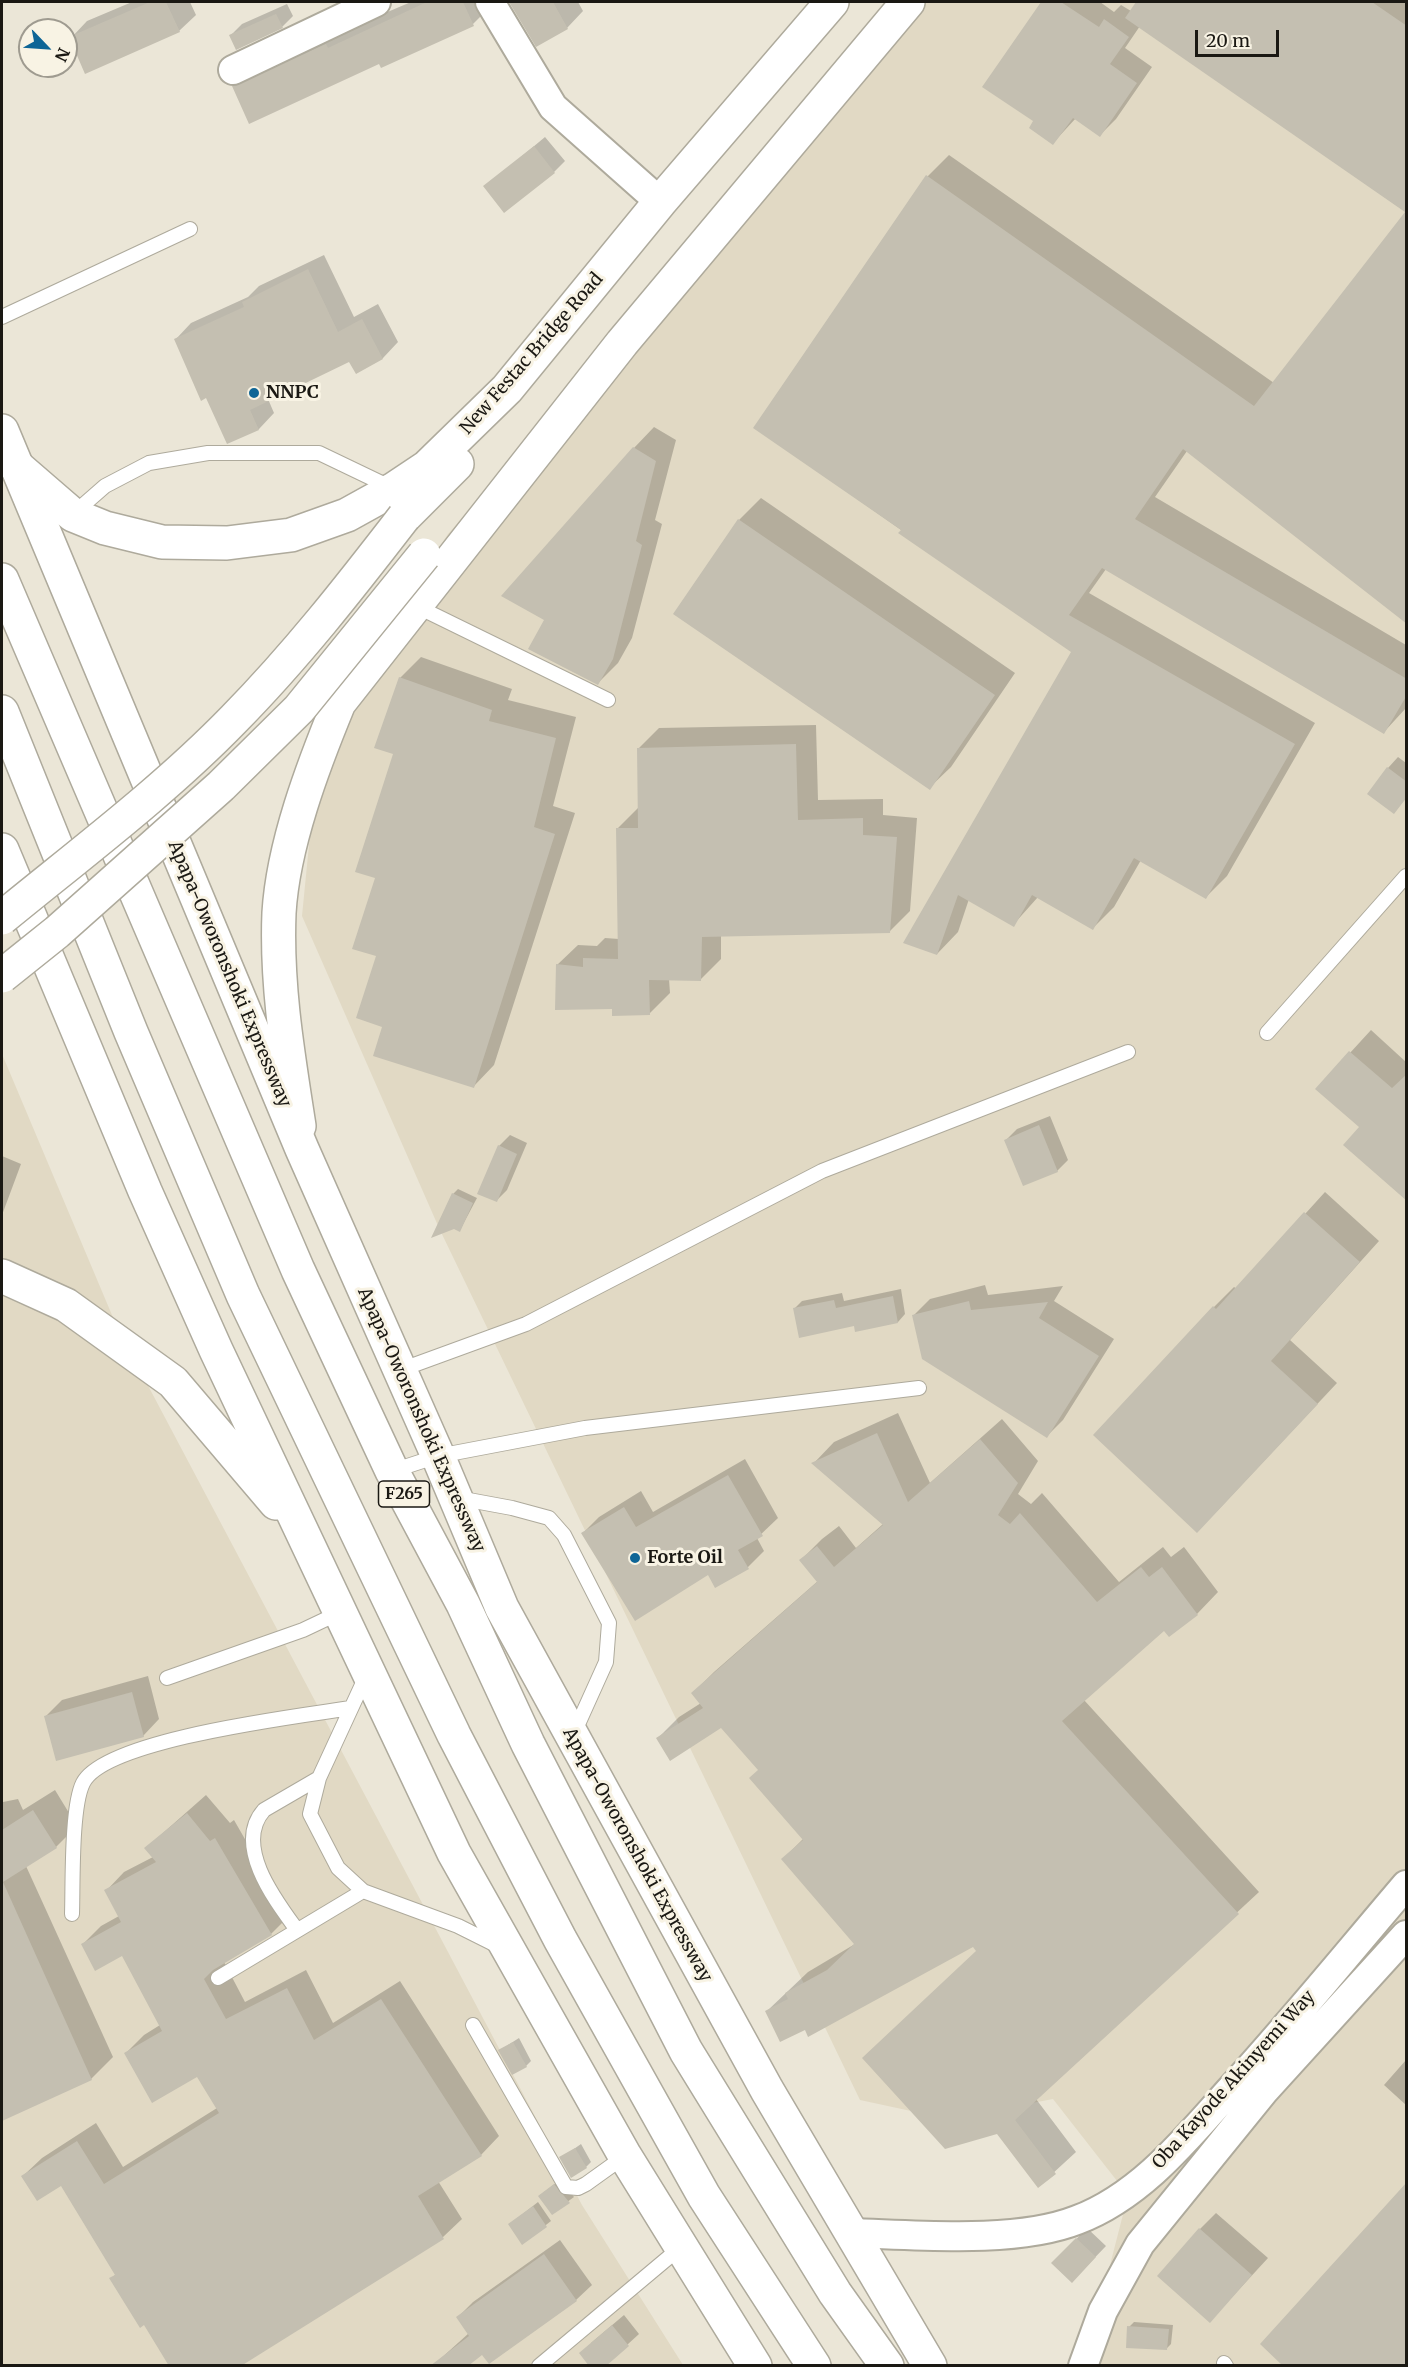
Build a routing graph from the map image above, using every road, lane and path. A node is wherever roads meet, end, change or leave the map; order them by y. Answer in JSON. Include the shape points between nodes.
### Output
{"nodes":[{"id":1,"x":490,"y":2,"type":"edge"},
{"id":2,"x":908,"y":2,"type":"edge"},
{"id":3,"x":368,"y":3,"type":"edge"},
{"id":4,"x":830,"y":5,"type":"edge"},
{"id":5,"x":869,"y":48,"type":"junction"},
{"id":6,"x":233,"y":70,"type":"dead end"},
{"id":7,"x":660,"y":202,"type":"junction"},
{"id":8,"x":190,"y":229,"type":"dead end"},
{"id":9,"x":2,"y":317,"type":"edge"},
{"id":10,"x":2,"y":431,"type":"edge"},
{"id":11,"x":14,"y":464,"type":"junction"},
{"id":12,"x":399,"y":503,"type":"junction"},
{"id":13,"x":73,"y":515,"type":"junction"},
{"id":14,"x":2,"y":580,"type":"edge"},
{"id":15,"x":414,"y":605,"type":"junction"},
{"id":16,"x":608,"y":700,"type":"dead end"},
{"id":17,"x":2,"y":712,"type":"edge"},
{"id":18,"x":2,"y":850,"type":"edge"},
{"id":19,"x":1407,"y":876,"type":"edge"},
{"id":20,"x":2,"y":918,"type":"edge"},
{"id":21,"x":2,"y":976,"type":"edge"},
{"id":22,"x":1267,"y":1032,"type":"dead end"},
{"id":23,"x":1128,"y":1052,"type":"dead end"},
{"id":24,"x":302,"y":1149,"type":"junction"},
{"id":25,"x":2,"y":1276,"type":"edge"},
{"id":26,"x":399,"y":1370,"type":"junction"},
{"id":27,"x":919,"y":1388,"type":"dead end"},
{"id":28,"x":438,"y":1456,"type":"junction"},
{"id":29,"x":392,"y":1471,"type":"junction"},
{"id":30,"x":456,"y":1498,"type":"junction"},
{"id":31,"x":307,"y":1539,"type":"junction"},
{"id":32,"x":341,"y":1612,"type":"junction"},
{"id":33,"x":369,"y":1669,"type":"junction"},
{"id":34,"x":167,"y":1678,"type":"dead end"},
{"id":35,"x":351,"y":1708,"type":"junction"},
{"id":36,"x":572,"y":1738,"type":"junction"},
{"id":37,"x":320,"y":1778,"type":"junction"},
{"id":38,"x":1407,"y":1884,"type":"edge"},
{"id":39,"x":363,"y":1891,"type":"junction"},
{"id":40,"x":72,"y":1914,"type":"dead end"},
{"id":41,"x":297,"y":1930,"type":"junction"},
{"id":42,"x":1407,"y":1935,"type":"edge"},
{"id":43,"x":509,"y":1952,"type":"junction"},
{"id":44,"x":218,"y":1978,"type":"dead end"},
{"id":45,"x":473,"y":2025,"type":"dead end"},
{"id":46,"x":625,"y":2156,"type":"junction"},
{"id":47,"x":851,"y":2232,"type":"junction"},
{"id":48,"x":681,"y":2247,"type":"junction"},
{"id":49,"x":539,"y":2366,"type":"edge"},
{"id":50,"x":755,"y":2366,"type":"edge"},
{"id":51,"x":814,"y":2366,"type":"edge"},
{"id":52,"x":887,"y":2366,"type":"edge"},
{"id":53,"x":930,"y":2366,"type":"edge"},
{"id":54,"x":1083,"y":2366,"type":"edge"}],
"edges":[{"from":1,"to":7,"type":"street","via":[[553,107]]},
{"from":2,"to":5,"type":"main road"},
{"from":3,"to":6,"type":"street"},
{"from":4,"to":7,"type":"main road","name":"New Festac Bridge Road"},
{"from":4,"to":12,"type":"main road","via":[[809,57],[509,412]]},
{"from":5,"to":15,"type":"main road","via":[[622,343]]},
{"from":5,"to":21,"type":"main road","bridge":true,"via":[[824,72],[535,417],[299,709],[221,786]]},
{"from":7,"to":12,"type":"main road","name":"New Festac Bridge Road","via":[[507,389],[427,467]]},
{"from":8,"to":9,"type":"lane"},
{"from":10,"to":11,"type":"main road","name":"Apapa-Oworonshoki Expressway"},
{"from":11,"to":13,"type":"main road","name":"New Festac Bridge Road"},
{"from":11,"to":24,"type":"main road","name":"Apapa-Oworonshoki Expressway"},
{"from":12,"to":13,"type":"main road","name":"New Festac Bridge Road","via":[[347,515],[291,535],[227,543],[162,542],[105,528]]},
{"from":12,"to":13,"type":"lane","via":[[320,453],[208,453],[148,463],[105,486]]},
{"from":12,"to":20,"type":"main road","bridge":true,"via":[[305,643],[232,721],[141,805]]},
{"from":14,"to":29,"type":"main road","number":"F265","via":[[297,1270]]},
{"from":15,"to":16,"type":"lane"},
{"from":15,"to":24,"type":"main road","via":[[339,703],[316,759],[291,842],[279,911],[280,993]]},
{"from":17,"to":51,"type":"main road","via":[[131,1032],[243,1295],[454,1735],[560,1939],[704,2196]]},
{"from":18,"to":31,"type":"main road","via":[[145,1191]]},
{"from":19,"to":22,"type":"lane"},
{"from":23,"to":26,"type":"lane","via":[[822,1171],[526,1324]]},
{"from":24,"to":26,"type":"main road","name":"Apapa-Oworonshoki Expressway"},
{"from":25,"to":31,"type":"main road","via":[[66,1305],[173,1382]]},
{"from":26,"to":28,"type":"main road","name":"Apapa-Oworonshoki Expressway"},
{"from":27,"to":28,"type":"lane","via":[[585,1428]]},
{"from":28,"to":29,"type":"lane"},
{"from":28,"to":30,"type":"main road","name":"Apapa-Oworonshoki Expressway"},
{"from":29,"to":52,"type":"main road","number":"F265","via":[[463,1604],[528,1744],[686,2051],[835,2293]]},
{"from":30,"to":36,"type":"main road","name":"Apapa-Oworonshoki Expressway","via":[[502,1608]]},
{"from":30,"to":36,"type":"lane","via":[[549,1518],[564,1535],[609,1623],[606,1662]]},
{"from":31,"to":32,"type":"main road"},
{"from":32,"to":33,"type":"main road"},
{"from":32,"to":34,"type":"lane","via":[[303,1630]]},
{"from":33,"to":35,"type":"lane"},
{"from":33,"to":43,"type":"main road","via":[[454,1852]]},
{"from":35,"to":37,"type":"lane"},
{"from":35,"to":40,"type":"lane","via":[[174,1738],[95,1768],[83,1783],[77,1807]]},
{"from":36,"to":47,"type":"main road","name":"Apapa-Oworonshoki Expressway","via":[[767,2091]]},
{"from":37,"to":39,"type":"lane","via":[[310,1814],[338,1868]]},
{"from":37,"to":41,"type":"lane","via":[[264,1810],[257,1818],[250,1842],[265,1879]]},
{"from":38,"to":47,"type":"street","name":"Oba Kayode Akinyemi Way","via":[[1175,2151],[1113,2205],[1075,2221],[1031,2230],[958,2237]]},
{"from":39,"to":41,"type":"lane"},
{"from":39,"to":43,"type":"lane","via":[[458,1926]]},
{"from":41,"to":44,"type":"lane"},
{"from":42,"to":54,"type":"street","name":"Oba Kayode Akinyemi Way","via":[[1265,2090],[1140,2244],[1103,2311]]},
{"from":43,"to":46,"type":"main road"},
{"from":45,"to":46,"type":"lane","via":[[566,2187],[586,2184]]},
{"from":46,"to":48,"type":"main road"},
{"from":47,"to":53,"type":"main road","name":"Apapa-Oworonshoki Expressway"},
{"from":48,"to":49,"type":"lane"},
{"from":48,"to":50,"type":"main road"}]}
